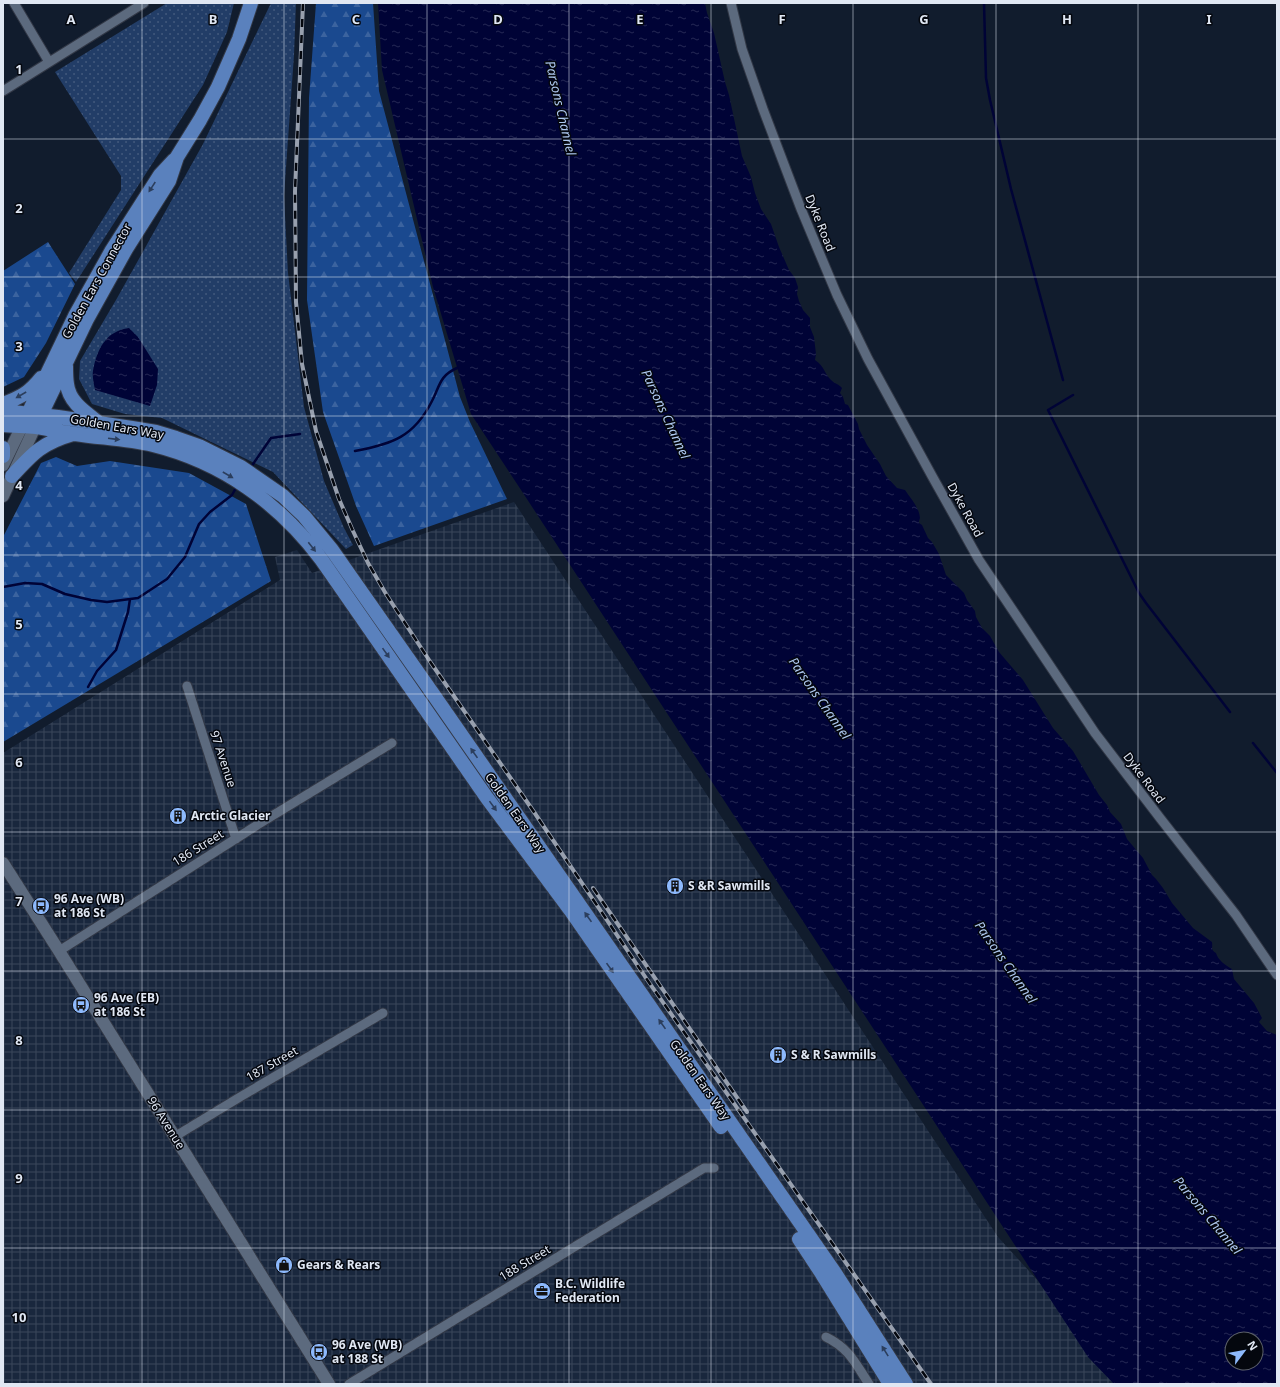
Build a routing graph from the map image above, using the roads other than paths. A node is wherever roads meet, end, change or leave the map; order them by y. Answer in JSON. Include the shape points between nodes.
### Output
{"nodes":[{"id":1,"x":14,"y":3,"type":"edge"},
{"id":2,"x":144,"y":3,"type":"edge"},
{"id":3,"x":251,"y":3,"type":"edge"},
{"id":4,"x":731,"y":3,"type":"edge"},
{"id":5,"x":49,"y":62,"type":"junction"},
{"id":6,"x":3,"y":91,"type":"edge"},
{"id":7,"x":60,"y":362,"type":"junction"},
{"id":8,"x":3,"y":404,"type":"edge"},
{"id":9,"x":3,"y":411,"type":"edge"},
{"id":10,"x":32,"y":420,"type":"junction"},
{"id":11,"x":98,"y":423,"type":"junction"},
{"id":12,"x":3,"y":425,"type":"edge"},
{"id":13,"x":75,"y":434,"type":"junction"},
{"id":14,"x":3,"y":448,"type":"edge"},
{"id":15,"x":196,"y":452,"type":"junction"},
{"id":16,"x":3,"y":456,"type":"edge"},
{"id":17,"x":3,"y":465,"type":"edge"},
{"id":18,"x":12,"y":476,"type":"junction"},
{"id":19,"x":3,"y":496,"type":"edge"},
{"id":20,"x":187,"y":686,"type":"dead end"},
{"id":21,"x":392,"y":743,"type":"dead end"},
{"id":22,"x":236,"y":839,"type":"junction"},
{"id":23,"x":3,"y":863,"type":"edge"},
{"id":24,"x":59,"y":951,"type":"junction"},
{"id":25,"x":1277,"y":976,"type":"edge"},
{"id":26,"x":383,"y":1013,"type":"dead end"},
{"id":27,"x":174,"y":1137,"type":"junction"},
{"id":28,"x":714,"y":1168,"type":"dead end"},
{"id":29,"x":826,"y":1337,"type":"dead end"},
{"id":30,"x":329,"y":1384,"type":"edge"},
{"id":31,"x":349,"y":1384,"type":"edge"},
{"id":32,"x":869,"y":1384,"type":"edge"},
{"id":33,"x":890,"y":1384,"type":"edge"},
{"id":34,"x":906,"y":1384,"type":"edge"}],
"edges":[{"from":1,"to":5,"type":"street"},
{"from":2,"to":5,"type":"street"},
{"from":3,"to":7,"type":"main road","name":"Golden Ears Connector","via":[[218,87],[177,157],[169,181]]},
{"from":4,"to":25,"type":"street","name":"Dyke Road","via":[[742,49],[763,109],[837,295],[868,359],[936,482],[980,560],[1095,733],[1236,915]]},
{"from":5,"to":6,"type":"street"},
{"from":7,"to":8,"type":"main road","one_way":true,"via":[[32,389]]},
{"from":7,"to":10,"type":"main road","name":"Golden Ears Connector"},
{"from":7,"to":11,"type":"main road","via":[[73,400]]},
{"from":9,"to":10,"type":"main road","name":"Golden Ears Way"},
{"from":10,"to":11,"type":"main road","name":"Golden Ears Way"},
{"from":10,"to":12,"type":"main road","name":"Golden Ears Way"},
{"from":10,"to":13,"type":"main road","name":"Golden Ears Way"},
{"from":10,"to":17,"type":"main road"},
{"from":10,"to":18,"type":"main road"},
{"from":11,"to":15,"type":"main road","name":"Golden Ears Way","via":[[156,432]]},
{"from":13,"to":15,"type":"main road","name":"Golden Ears Way","one_way":true},
{"from":13,"to":18,"type":"main road","via":[[45,444]]},
{"from":14,"to":16,"type":"main road"},
{"from":15,"to":33,"type":"main road","name":"Golden Ears Way","one_way":true,"via":[[209,465],[266,501],[285,518],[321,559],[487,798],[571,911],[805,1248]]},
{"from":34,"to":15,"type":"main road","name":"Golden Ears Way","one_way":true,"via":[[835,1273],[316,530],[283,496],[241,467]]},
{"from":18,"to":19,"type":"main road"},
{"from":20,"to":22,"type":"street","name":"97 Avenue"},
{"from":21,"to":22,"type":"street","name":"186 Street"},
{"from":22,"to":24,"type":"street","name":"186 Street"},
{"from":23,"to":24,"type":"main road","name":"96 Avenue"},
{"from":24,"to":27,"type":"main road","name":"96 Avenue"},
{"from":26,"to":27,"type":"street","name":"187 Street"},
{"from":27,"to":30,"type":"main road","name":"96 Avenue"},
{"from":28,"to":31,"type":"street","name":"188 Street","via":[[704,1168]]},
{"from":29,"to":32,"type":"street","via":[[838,1343],[850,1354]]}]}
